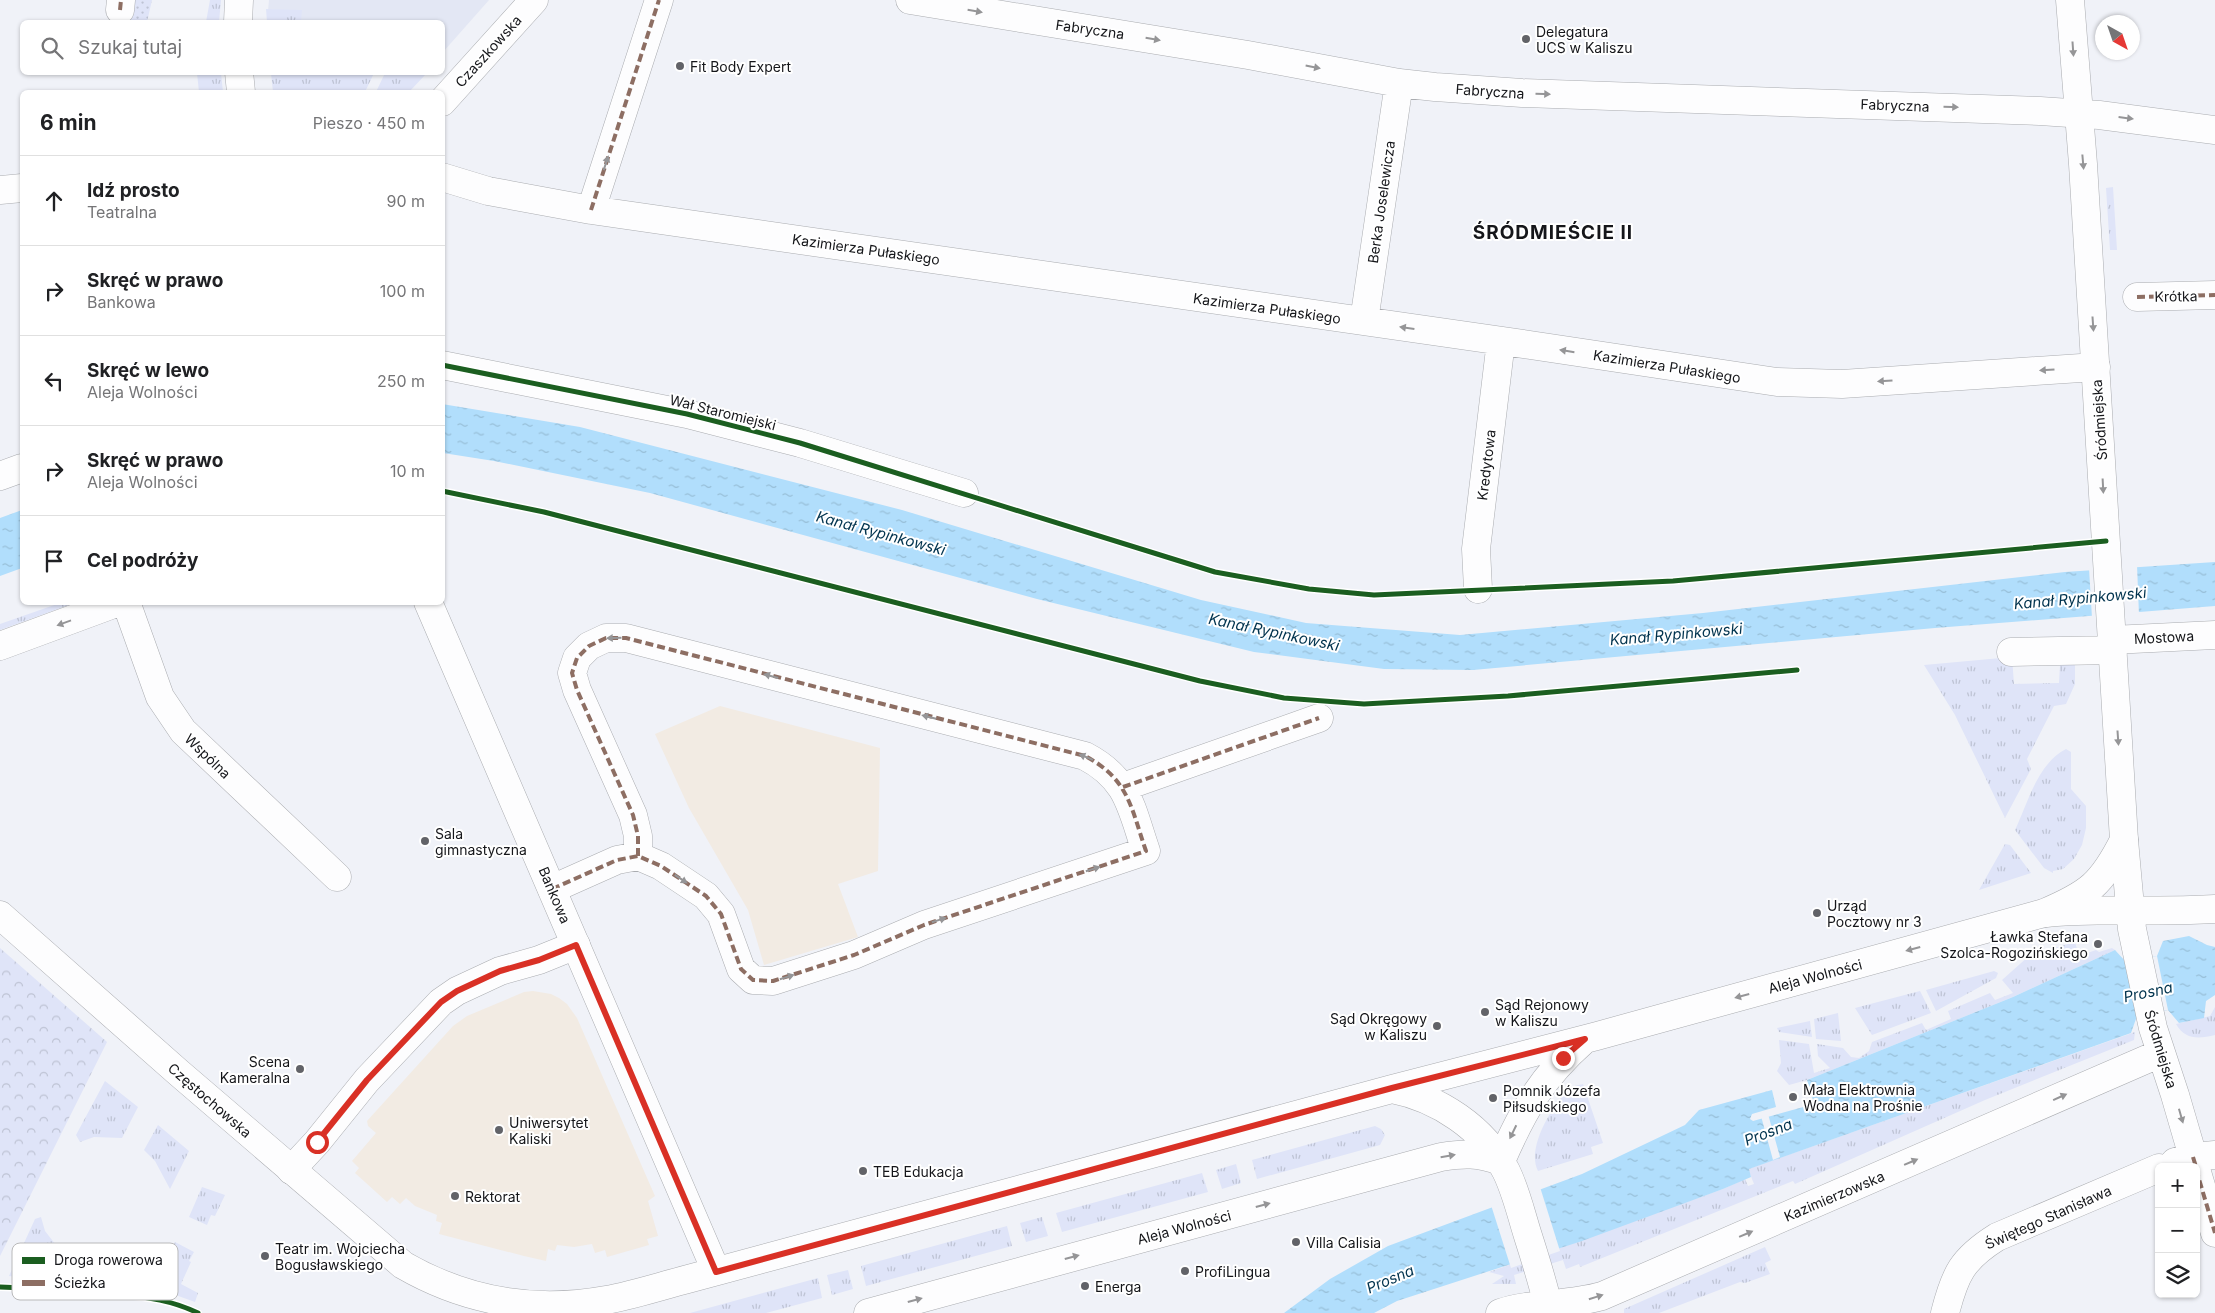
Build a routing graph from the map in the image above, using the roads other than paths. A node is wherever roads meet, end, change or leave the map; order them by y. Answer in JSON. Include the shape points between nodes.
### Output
{"nodes":[{"id":1,"x":239,"y":0,"type":"edge"},
{"id":2,"x":534,"y":0,"type":"edge"},
{"id":3,"x":659,"y":0,"type":"edge"},
{"id":4,"x":910,"y":0,"type":"edge"},
{"id":5,"x":2070,"y":0,"type":"edge"},
{"id":6,"x":238,"y":20,"type":"edge"},
{"id":7,"x":239,"y":75,"type":"edge"},
{"id":8,"x":1399,"y":84,"type":"junction"},
{"id":9,"x":241,"y":90,"type":"edge"},
{"id":10,"x":445,"y":99,"type":"edge"},
{"id":11,"x":2078,"y":113,"type":"junction"},
{"id":12,"x":2215,"y":130,"type":"edge"},
{"id":13,"x":445,"y":178,"type":"edge"},
{"id":14,"x":20,"y":188,"type":"edge"},
{"id":15,"x":0,"y":190,"type":"edge"},
{"id":16,"x":592,"y":210,"type":"junction"},
{"id":17,"x":2215,"y":295,"type":"edge"},
{"id":18,"x":2137,"y":296,"type":"dead end"},
{"id":19,"x":1364,"y":322,"type":"junction"},
{"id":20,"x":1501,"y":341,"type":"junction"},
{"id":21,"x":445,"y":366,"type":"edge"},
{"id":22,"x":2096,"y":367,"type":"junction"},
{"id":23,"x":20,"y":469,"type":"edge"},
{"id":24,"x":0,"y":476,"type":"edge"},
{"id":25,"x":964,"y":493,"type":"dead end"},
{"id":26,"x":1478,"y":589,"type":"dead end"},
{"id":27,"x":111,"y":605,"type":"edge"},
{"id":28,"x":127,"y":605,"type":"edge"},
{"id":29,"x":429,"y":605,"type":"edge"},
{"id":30,"x":2215,"y":635,"type":"edge"},
{"id":31,"x":2112,"y":640,"type":"junction"},
{"id":32,"x":0,"y":646,"type":"edge"},
{"id":33,"x":2011,"y":652,"type":"dead end"},
{"id":34,"x":1319,"y":718,"type":"dead end"},
{"id":35,"x":1123,"y":787,"type":"junction"},
{"id":36,"x":2124,"y":840,"type":"junction"},
{"id":37,"x":638,"y":856,"type":"junction"},
{"id":38,"x":337,"y":877,"type":"dead end"},
{"id":39,"x":2102,"y":879,"type":"joint"},
{"id":40,"x":552,"y":888,"type":"junction"},
{"id":41,"x":2215,"y":909,"type":"edge"},
{"id":42,"x":2130,"y":911,"type":"junction"},
{"id":43,"x":2044,"y":913,"type":"junction"},
{"id":44,"x":0,"y":915,"type":"edge"},
{"id":45,"x":576,"y":945,"type":"junction"},
{"id":46,"x":1585,"y":1039,"type":"junction"},
{"id":47,"x":2161,"y":1053,"type":"junction"},
{"id":48,"x":1392,"y":1088,"type":"junction"},
{"id":49,"x":1500,"y":1161,"type":"junction"},
{"id":50,"x":2200,"y":1162,"type":"edge"},
{"id":51,"x":2155,"y":1169,"type":"edge"},
{"id":52,"x":291,"y":1170,"type":"junction"},
{"id":53,"x":2215,"y":1232,"type":"edge"},
{"id":54,"x":716,"y":1272,"type":"junction"},
{"id":55,"x":426,"y":1278,"type":"joint"},
{"id":56,"x":519,"y":1309,"type":"edge"},
{"id":57,"x":1549,"y":1309,"type":"edge"},
{"id":58,"x":868,"y":1313,"type":"edge"},
{"id":59,"x":1500,"y":1313,"type":"edge"},
{"id":60,"x":1945,"y":1313,"type":"edge"}],
"edges":[{"from":1,"to":6,"type":"street"},
{"from":2,"to":10,"type":"street","name":"Czaszkowska"},
{"from":16,"to":3,"type":"street","one_way":true},
{"from":4,"to":8,"type":"street","name":"Fabryczna","one_way":true,"via":[[1248,55]]},
{"from":5,"to":11,"type":"street","name":"Śródmiejska","one_way":true},
{"from":7,"to":9,"type":"street"},
{"from":8,"to":11,"type":"street","name":"Fabryczna","one_way":true,"via":[[1522,93]]},
{"from":8,"to":19,"type":"street","name":"Berka Joselewicza"},
{"from":11,"to":12,"type":"street","name":"Fabryczna","one_way":true},
{"from":11,"to":22,"type":"street","name":"Śródmiejska","one_way":true},
{"from":13,"to":16,"type":"street","name":"Kazimierza Pułaskiego","via":[[488,191]]},
{"from":14,"to":15,"type":"street"},
{"from":16,"to":19,"type":"street","name":"Kazimierza Pułaskiego"},
{"from":17,"to":18,"type":"street","name":"Krótka"},
{"from":20,"to":19,"type":"street","name":"Kazimierza Pułaskiego","one_way":true},
{"from":22,"to":20,"type":"street","name":"Kazimierza Pułaskiego","one_way":true,"via":[[1842,384],[1777,382]]},
{"from":20,"to":26,"type":"street","name":"Kredytowa","via":[[1476,549]]},
{"from":21,"to":25,"type":"street","name":"Wał Staromiejski","via":[[687,414],[800,443]]},
{"from":22,"to":31,"type":"street","name":"Śródmiejska","one_way":true},
{"from":23,"to":24,"type":"street"},
{"from":27,"to":32,"type":"street","one_way":true},
{"from":28,"to":38,"type":"street","name":"Wspólna","via":[[160,696],[183,731]]},
{"from":29,"to":40,"type":"street","name":"Bankowa"},
{"from":30,"to":31,"type":"street","name":"Mostowa"},
{"from":31,"to":33,"type":"street"},
{"from":31,"to":36,"type":"street","name":"Śródmiejska","one_way":true},
{"from":34,"to":35,"type":"street"},
{"from":37,"to":35,"type":"street","one_way":true,"via":[[662,866],[706,896],[720,914],[742,969],[753,980],[773,981],[854,955],[924,925],[1146,851]]},
{"from":35,"to":37,"type":"street","one_way":true,"via":[[1102,765],[1085,756],[626,638],[606,638],[589,646],[577,658],[572,673],[633,815]]},
{"from":36,"to":39,"type":"street","name":"Śródmiejska"},
{"from":36,"to":42,"type":"street","name":"Śródmiejska"},
{"from":37,"to":40,"type":"street","via":[[617,860]]},
{"from":39,"to":43,"type":"street","name":"Aleja Wolności","via":[[2073,901]]},
{"from":40,"to":45,"type":"street","name":"Bankowa"},
{"from":41,"to":42,"type":"street"},
{"from":42,"to":43,"type":"street","name":"Aleja Wolności"},
{"from":42,"to":47,"type":"street","name":"Śródmiejska"},
{"from":43,"to":46,"type":"street","name":"Aleja Wolności","one_way":true},
{"from":44,"to":52,"type":"street","name":"Częstochowska"},
{"from":45,"to":52,"type":"street","via":[[500,971],[441,1002],[367,1080]]},
{"from":45,"to":54,"type":"street","name":"Bankowa"},
{"from":46,"to":48,"type":"street","name":"Aleja Wolności"},
{"from":46,"to":49,"type":"street","name":"Aleja Wolności","one_way":true,"via":[[1547,1076],[1524,1112]]},
{"from":47,"to":50,"type":"street","name":"Śródmiejska","one_way":true},
{"from":57,"to":47,"type":"street","name":"Kazimierzowska","one_way":true,"via":[[1602,1296]]},
{"from":48,"to":49,"type":"street","via":[[1422,1097],[1454,1115],[1480,1137]]},
{"from":48,"to":54,"type":"street","name":"Aleja Wolności"},
{"from":49,"to":57,"type":"street","via":[[1515,1194]]},
{"from":58,"to":49,"type":"street","name":"Aleja Wolności","one_way":true,"via":[[1440,1157],[1481,1154]]},
{"from":50,"to":53,"type":"street","name":"Śródmiejska"},
{"from":51,"to":60,"type":"street","name":"Świętego Stanisława","via":[[1997,1237],[1980,1248],[1963,1265],[1953,1283]]},
{"from":52,"to":55,"type":"street","name":"Częstochowska","via":[[383,1250]]},
{"from":54,"to":56,"type":"street","name":"Aleja Wolności","via":[[608,1300]]},
{"from":55,"to":56,"type":"street","name":"Aleja Wolności","via":[[453,1290]]},
{"from":57,"to":59,"type":"street","name":"Kazimierzowska","via":[[1520,1307]]}]}
